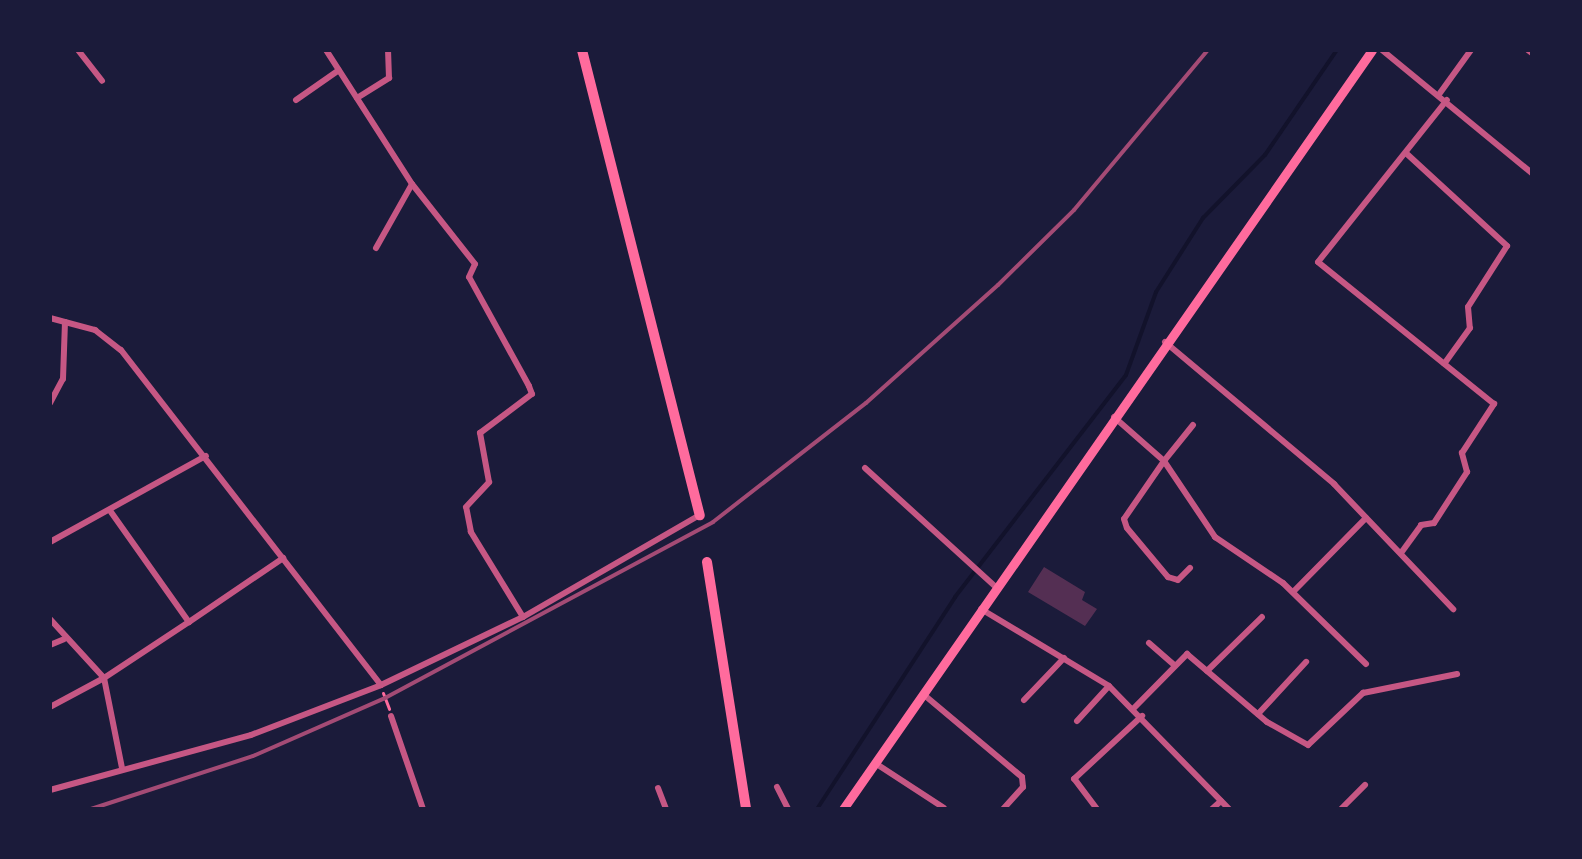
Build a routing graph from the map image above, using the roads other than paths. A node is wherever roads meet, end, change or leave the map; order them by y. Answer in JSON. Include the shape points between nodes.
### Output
{"nodes":[{"id":1,"x":78,"y":50,"type":"edge"},
{"id":2,"x":326,"y":50,"type":"edge"},
{"id":3,"x":388,"y":50,"type":"edge"},
{"id":4,"x":582,"y":50,"type":"edge"},
{"id":5,"x":1372,"y":50,"type":"edge"},
{"id":6,"x":1382,"y":50,"type":"edge"},
{"id":7,"x":1471,"y":50,"type":"edge"},
{"id":8,"x":339,"y":70,"type":"junction"},
{"id":9,"x":102,"y":81,"type":"dead end"},
{"id":10,"x":1440,"y":93,"type":"junction"},
{"id":11,"x":357,"y":98,"type":"junction"},
{"id":12,"x":296,"y":100,"type":"dead end"},
{"id":13,"x":1447,"y":100,"type":"junction"},
{"id":14,"x":1407,"y":154,"type":"junction"},
{"id":15,"x":1532,"y":173,"type":"edge"},
{"id":16,"x":412,"y":184,"type":"junction"},
{"id":17,"x":376,"y":248,"type":"dead end"},
{"id":18,"x":50,"y":318,"type":"edge"},
{"id":19,"x":65,"y":322,"type":"junction"},
{"id":20,"x":1165,"y":342,"type":"junction"},
{"id":21,"x":1444,"y":364,"type":"junction"},
{"id":22,"x":50,"y":403,"type":"edge"},
{"id":23,"x":1114,"y":417,"type":"junction"},
{"id":24,"x":1193,"y":425,"type":"dead end"},
{"id":25,"x":206,"y":456,"type":"junction"},
{"id":26,"x":1164,"y":461,"type":"junction"},
{"id":27,"x":865,"y":468,"type":"dead end"},
{"id":28,"x":111,"y":512,"type":"junction"},
{"id":29,"x":700,"y":515,"type":"joint"},
{"id":30,"x":1366,"y":518,"type":"junction"},
{"id":31,"x":50,"y":542,"type":"edge"},
{"id":32,"x":1401,"y":553,"type":"junction"},
{"id":33,"x":283,"y":558,"type":"junction"},
{"id":34,"x":707,"y":562,"type":"dead end"},
{"id":35,"x":1190,"y":568,"type":"dead end"},
{"id":36,"x":996,"y":587,"type":"junction"},
{"id":37,"x":1293,"y":592,"type":"junction"},
{"id":38,"x":981,"y":609,"type":"junction"},
{"id":39,"x":1453,"y":609,"type":"dead end"},
{"id":40,"x":523,"y":617,"type":"junction"},
{"id":41,"x":1262,"y":617,"type":"dead end"},
{"id":42,"x":50,"y":619,"type":"edge"},
{"id":43,"x":189,"y":622,"type":"junction"},
{"id":44,"x":64,"y":639,"type":"junction"},
{"id":45,"x":1149,"y":643,"type":"dead end"},
{"id":46,"x":50,"y":645,"type":"edge"},
{"id":47,"x":1064,"y":658,"type":"junction"},
{"id":48,"x":1306,"y":662,"type":"dead end"},
{"id":49,"x":1366,"y":664,"type":"dead end"},
{"id":50,"x":1174,"y":665,"type":"junction"},
{"id":51,"x":1207,"y":671,"type":"junction"},
{"id":52,"x":1457,"y":674,"type":"dead end"},
{"id":53,"x":104,"y":678,"type":"junction"},
{"id":54,"x":381,"y":685,"type":"junction"},
{"id":55,"x":1109,"y":686,"type":"junction"},
{"id":56,"x":923,"y":694,"type":"junction"},
{"id":57,"x":1024,"y":700,"type":"dead end"},
{"id":58,"x":50,"y":707,"type":"edge"},
{"id":59,"x":1134,"y":708,"type":"junction"},
{"id":60,"x":1258,"y":714,"type":"junction"},
{"id":61,"x":391,"y":716,"type":"road end"},
{"id":62,"x":1142,"y":716,"type":"junction"},
{"id":63,"x":1077,"y":721,"type":"dead end"},
{"id":64,"x":875,"y":763,"type":"junction"},
{"id":65,"x":122,"y":768,"type":"junction"},
{"id":66,"x":1365,"y":785,"type":"dead end"},
{"id":67,"x":777,"y":787,"type":"dead end"},
{"id":68,"x":658,"y":788,"type":"dead end"},
{"id":69,"x":50,"y":790,"type":"edge"},
{"id":70,"x":1221,"y":801,"type":"junction"},
{"id":71,"x":787,"y":807,"type":"edge"},
{"id":72,"x":944,"y":808,"type":"edge"},
{"id":73,"x":423,"y":809,"type":"edge"},
{"id":74,"x":666,"y":809,"type":"edge"},
{"id":75,"x":746,"y":809,"type":"edge"},
{"id":76,"x":843,"y":809,"type":"edge"},
{"id":77,"x":1003,"y":809,"type":"edge"},
{"id":78,"x":1097,"y":809,"type":"edge"},
{"id":79,"x":1212,"y":809,"type":"edge"},
{"id":80,"x":1229,"y":809,"type":"edge"},
{"id":81,"x":1341,"y":809,"type":"edge"}],
"edges":[{"from":1,"to":9,"type":"street"},
{"from":2,"to":8,"type":"street"},
{"from":3,"to":11,"type":"street","via":[[389,78]]},
{"from":4,"to":29,"type":"highway"},
{"from":5,"to":20,"type":"main road"},
{"from":6,"to":10,"type":"street"},
{"from":7,"to":10,"type":"street"},
{"from":8,"to":11,"type":"street"},
{"from":8,"to":12,"type":"street"},
{"from":10,"to":13,"type":"street"},
{"from":11,"to":16,"type":"street"},
{"from":13,"to":14,"type":"street"},
{"from":13,"to":15,"type":"street"},
{"from":14,"to":21,"type":"street","via":[[1507,246],[1468,307],[1470,328]]},
{"from":14,"to":21,"type":"street","via":[[1318,262]]},
{"from":16,"to":17,"type":"street"},
{"from":16,"to":40,"type":"street","via":[[475,264],[469,277],[532,394],[480,433],[489,482],[466,507],[471,532]]},
{"from":18,"to":19,"type":"street"},
{"from":19,"to":22,"type":"street","via":[[63,379]]},
{"from":19,"to":25,"type":"street","via":[[95,330],[121,350]]},
{"from":20,"to":23,"type":"main road"},
{"from":20,"to":30,"type":"street"},
{"from":21,"to":32,"type":"street","via":[[1494,408],[1462,453],[1467,472],[1434,523],[1421,525]]},
{"from":23,"to":26,"type":"street"},
{"from":23,"to":36,"type":"main road"},
{"from":24,"to":26,"type":"street"},
{"from":25,"to":28,"type":"street"},
{"from":25,"to":33,"type":"street"},
{"from":26,"to":35,"type":"street","via":[[1124,519],[1168,577],[1178,580]]},
{"from":26,"to":37,"type":"street","via":[[1215,537]]},
{"from":27,"to":36,"type":"street"},
{"from":28,"to":31,"type":"street"},
{"from":28,"to":43,"type":"street"},
{"from":29,"to":40,"type":"street"},
{"from":30,"to":32,"type":"street"},
{"from":30,"to":37,"type":"street"},
{"from":32,"to":39,"type":"street"},
{"from":33,"to":43,"type":"street"},
{"from":33,"to":54,"type":"street"},
{"from":34,"to":75,"type":"highway"},
{"from":36,"to":38,"type":"main road"},
{"from":37,"to":49,"type":"street"},
{"from":38,"to":47,"type":"street"},
{"from":38,"to":56,"type":"main road"},
{"from":40,"to":54,"type":"street"},
{"from":41,"to":51,"type":"street"},
{"from":42,"to":44,"type":"street"},
{"from":43,"to":53,"type":"street"},
{"from":44,"to":46,"type":"street"},
{"from":44,"to":53,"type":"street"},
{"from":45,"to":50,"type":"street"},
{"from":47,"to":55,"type":"street"},
{"from":47,"to":57,"type":"street"},
{"from":48,"to":60,"type":"street"},
{"from":50,"to":51,"type":"street","via":[[1187,654]]},
{"from":50,"to":59,"type":"street"},
{"from":51,"to":60,"type":"street"},
{"from":52,"to":60,"type":"street","via":[[1363,693],[1308,745]]},
{"from":53,"to":58,"type":"street"},
{"from":53,"to":65,"type":"street"},
{"from":54,"to":65,"type":"street","via":[[251,735]]},
{"from":55,"to":59,"type":"street"},
{"from":55,"to":63,"type":"street"},
{"from":56,"to":64,"type":"main road"},
{"from":56,"to":77,"type":"street","via":[[1022,777],[1023,787]]},
{"from":59,"to":62,"type":"street"},
{"from":61,"to":73,"type":"street"},
{"from":62,"to":70,"type":"street"},
{"from":62,"to":78,"type":"street","via":[[1074,779]]},
{"from":64,"to":72,"type":"street"},
{"from":64,"to":76,"type":"main road"},
{"from":65,"to":69,"type":"street"},
{"from":66,"to":81,"type":"street"},
{"from":67,"to":71,"type":"street"},
{"from":68,"to":74,"type":"street"},
{"from":70,"to":79,"type":"street"},
{"from":70,"to":80,"type":"street"}]}
